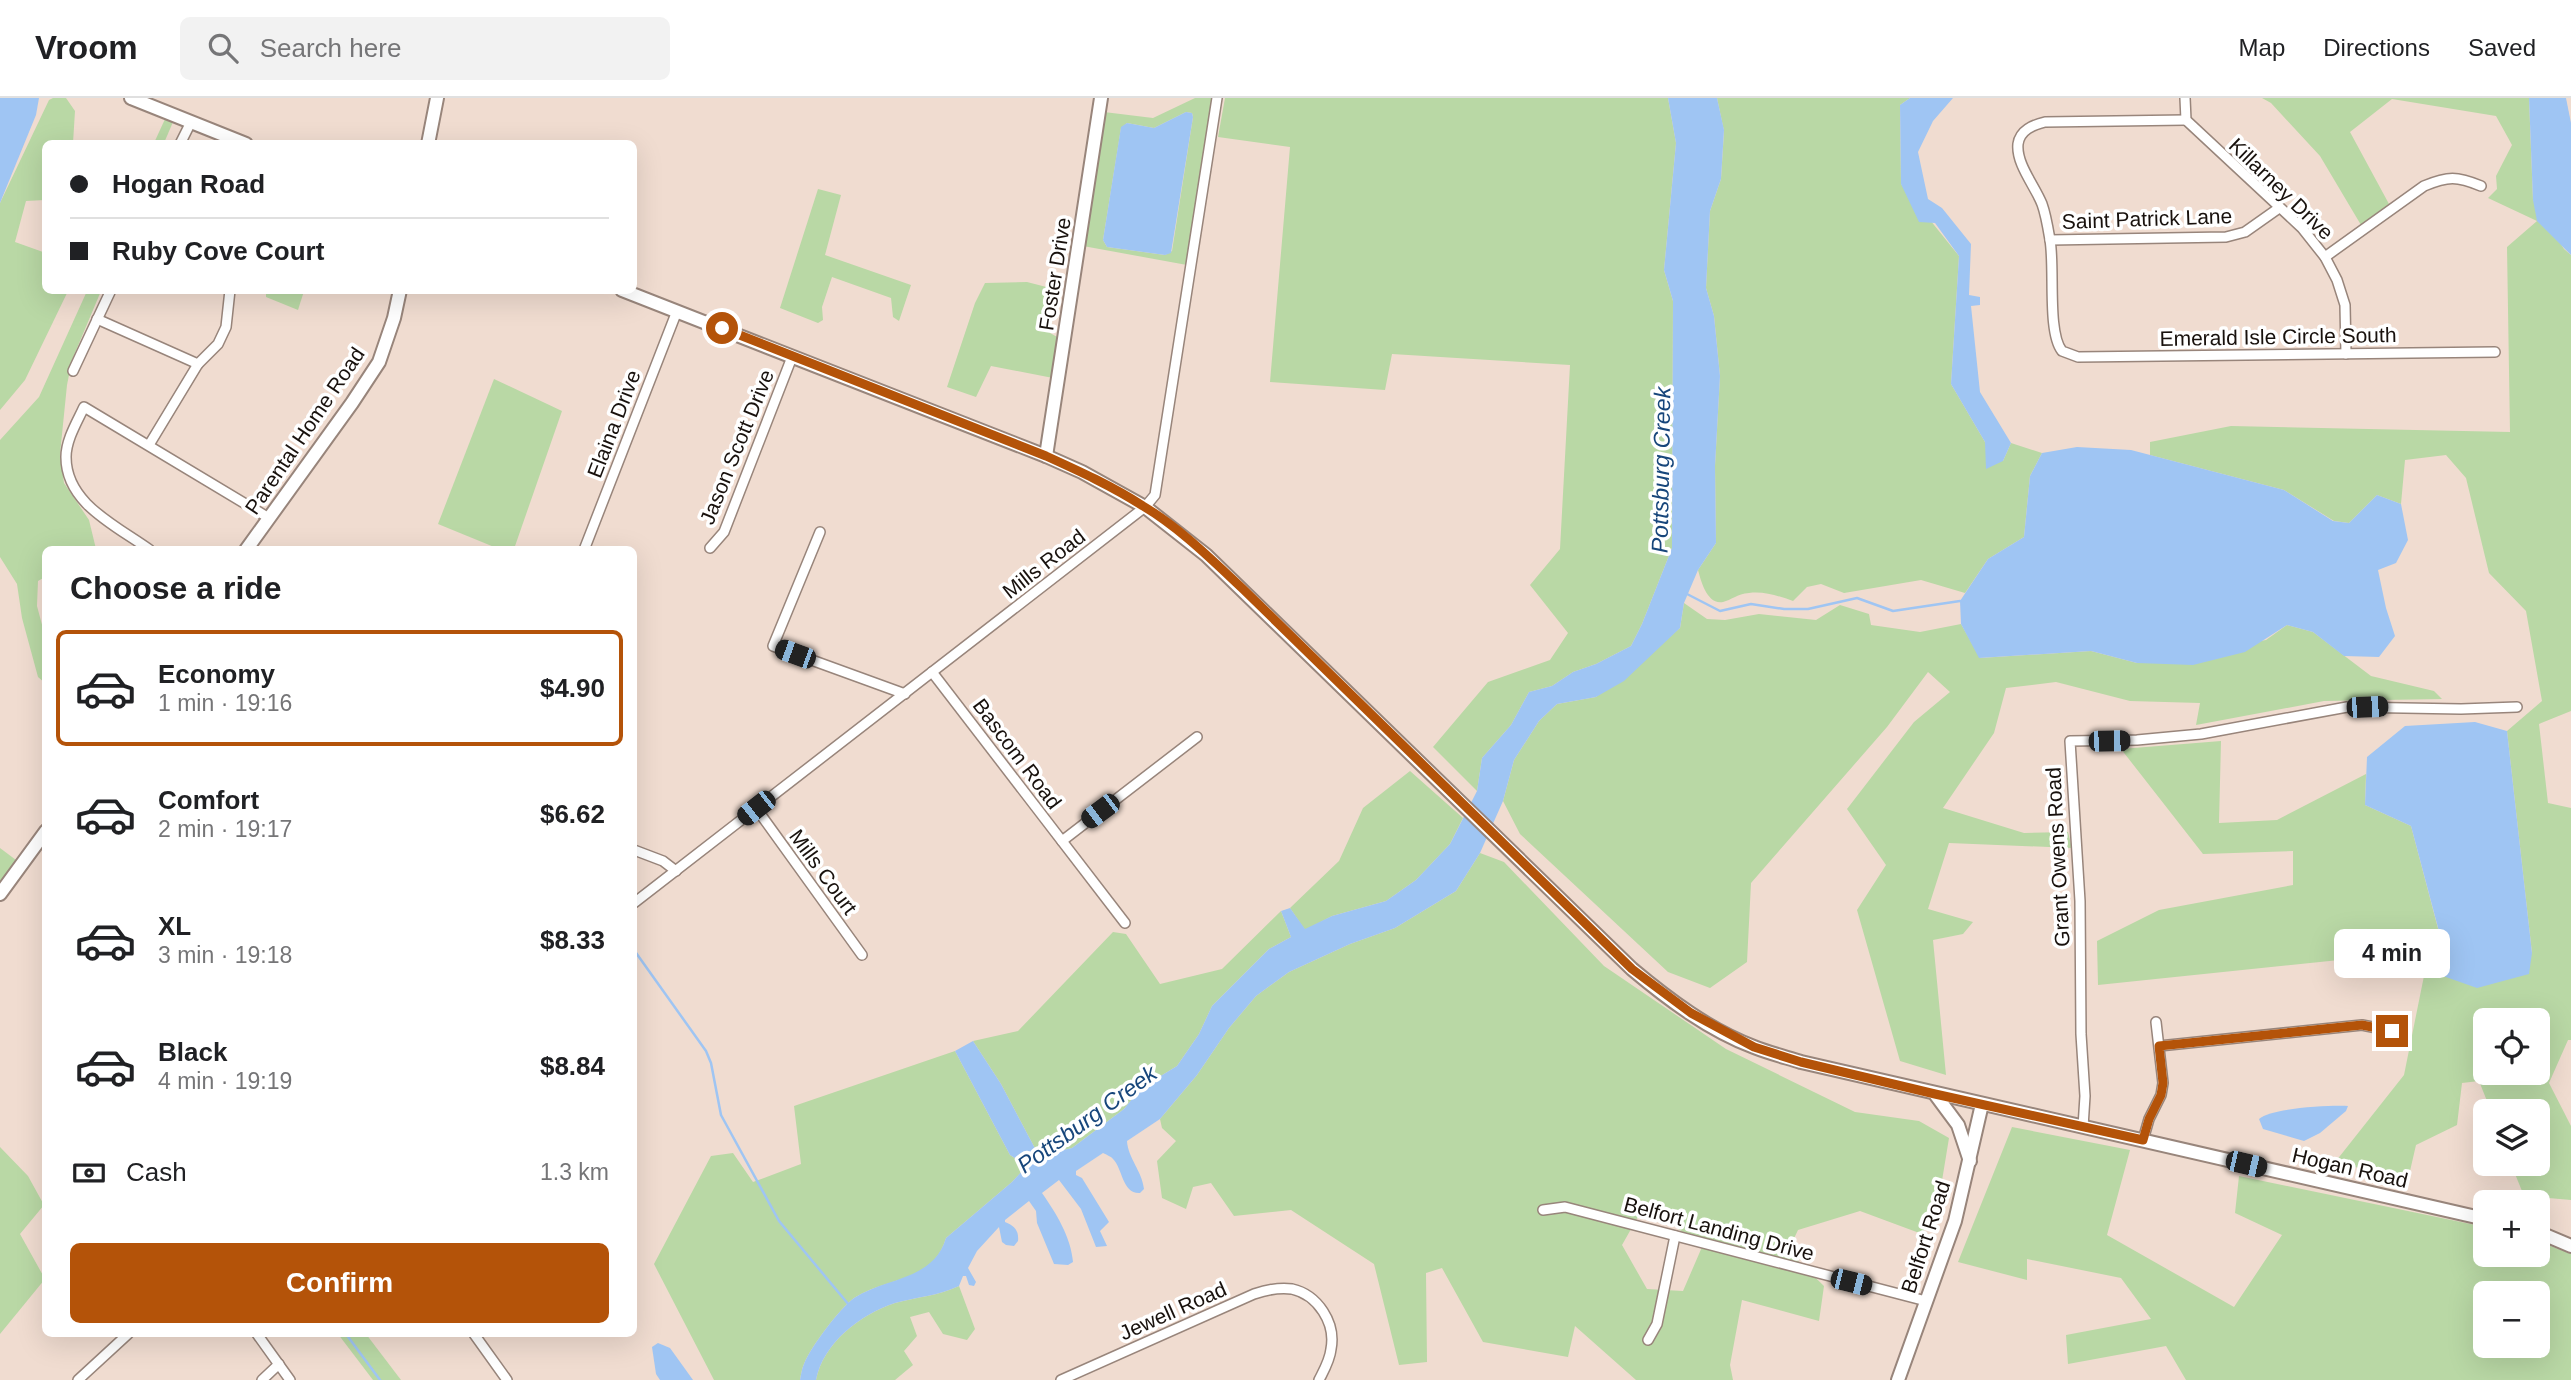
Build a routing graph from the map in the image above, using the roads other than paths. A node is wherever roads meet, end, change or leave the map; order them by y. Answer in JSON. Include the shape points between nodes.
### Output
{"nodes":[{"id":1,"x":131,"y":98,"type":"edge"},
{"id":2,"x":437,"y":98,"type":"edge"},
{"id":3,"x":1101,"y":98,"type":"edge"},
{"id":4,"x":1217,"y":98,"type":"edge"},
{"id":5,"x":2185,"y":98,"type":"edge"},
{"id":6,"x":2186,"y":121,"type":"junction"},
{"id":7,"x":191,"y":122,"type":"junction"},
{"id":8,"x":182,"y":140,"type":"edge"},
{"id":9,"x":236,"y":140,"type":"edge"},
{"id":10,"x":429,"y":140,"type":"edge"},
{"id":11,"x":2481,"y":186,"type":"dead end"},
{"id":12,"x":2279,"y":208,"type":"junction"},
{"id":13,"x":2050,"y":240,"type":"junction"},
{"id":14,"x":2325,"y":257,"type":"junction"},
{"id":15,"x":109,"y":294,"type":"edge"},
{"id":16,"x":230,"y":294,"type":"edge"},
{"id":17,"x":399,"y":294,"type":"edge"},
{"id":18,"x":632,"y":294,"type":"edge"},
{"id":19,"x":677,"y":311,"type":"junction"},
{"id":20,"x":97,"y":318,"type":"junction"},
{"id":21,"x":2495,"y":352,"type":"dead end"},
{"id":22,"x":2346,"y":354,"type":"junction"},
{"id":23,"x":792,"y":357,"type":"junction"},
{"id":24,"x":198,"y":364,"type":"junction"},
{"id":25,"x":73,"y":371,"type":"dead end"},
{"id":26,"x":149,"y":445,"type":"junction"},
{"id":27,"x":1046,"y":456,"type":"junction"},
{"id":28,"x":1145,"y":507,"type":"junction"},
{"id":29,"x":269,"y":518,"type":"junction"},
{"id":30,"x":820,"y":532,"type":"dead end"},
{"id":31,"x":145,"y":546,"type":"edge"},
{"id":32,"x":249,"y":546,"type":"edge"},
{"id":33,"x":586,"y":546,"type":"edge"},
{"id":34,"x":709,"y":548,"type":"dead end"},
{"id":35,"x":932,"y":673,"type":"junction"},
{"id":36,"x":905,"y":694,"type":"junction"},
{"id":37,"x":2517,"y":707,"type":"dead end"},
{"id":38,"x":1197,"y":737,"type":"dead end"},
{"id":39,"x":756,"y":808,"type":"junction"},
{"id":40,"x":42,"y":836,"type":"edge"},
{"id":41,"x":1062,"y":841,"type":"junction"},
{"id":42,"x":637,"y":851,"type":"edge"},
{"id":43,"x":676,"y":871,"type":"junction"},
{"id":44,"x":0,"y":894,"type":"edge"},
{"id":45,"x":637,"y":901,"type":"edge"},
{"id":46,"x":1125,"y":922,"type":"dead end"},
{"id":47,"x":862,"y":955,"type":"dead end"},
{"id":48,"x":2156,"y":1022,"type":"dead end"},
{"id":49,"x":2392,"y":1031,"type":"dead end"},
{"id":50,"x":2159,"y":1046,"type":"junction"},
{"id":51,"x":1935,"y":1094,"type":"junction"},
{"id":52,"x":1982,"y":1104,"type":"junction"},
{"id":53,"x":2083,"y":1127,"type":"junction"},
{"id":54,"x":2143,"y":1140,"type":"junction"},
{"id":55,"x":1970,"y":1162,"type":"junction"},
{"id":56,"x":1543,"y":1210,"type":"dead end"},
{"id":57,"x":2473,"y":1216,"type":"edge"},
{"id":58,"x":1675,"y":1236,"type":"junction"},
{"id":59,"x":2550,"y":1237,"type":"edge"},
{"id":60,"x":2571,"y":1246,"type":"edge"},
{"id":61,"x":1926,"y":1301,"type":"junction"},
{"id":62,"x":125,"y":1337,"type":"edge"},
{"id":63,"x":259,"y":1337,"type":"edge"},
{"id":64,"x":476,"y":1337,"type":"edge"},
{"id":65,"x":1648,"y":1340,"type":"dead end"},
{"id":66,"x":279,"y":1364,"type":"junction"},
{"id":67,"x":78,"y":1380,"type":"edge"},
{"id":68,"x":262,"y":1380,"type":"edge"},
{"id":69,"x":290,"y":1380,"type":"edge"},
{"id":70,"x":507,"y":1380,"type":"edge"},
{"id":71,"x":1061,"y":1380,"type":"edge"},
{"id":72,"x":1320,"y":1380,"type":"edge"},
{"id":73,"x":1898,"y":1380,"type":"edge"}],
"edges":[{"from":1,"to":7,"type":"main road"},
{"from":2,"to":10,"type":"main road"},
{"from":3,"to":27,"type":"main road","name":"Foster Drive"},
{"from":4,"to":28,"type":"street","name":"Mills Road","via":[[1155,495]]},
{"from":5,"to":6,"type":"street"},
{"from":6,"to":12,"type":"street","name":"Killarney Drive"},
{"from":6,"to":13,"type":"street","via":[[2045,121],[2026,129],[2020,137],[2019,156],[2042,204]]},
{"from":7,"to":8,"type":"street"},
{"from":7,"to":9,"type":"main road"},
{"from":11,"to":14,"type":"street","via":[[2460,177],[2424,186]]},
{"from":12,"to":13,"type":"street","name":"Saint Patrick Lane","via":[[2245,232],[2226,237]]},
{"from":12,"to":14,"type":"street","name":"Killarney Drive"},
{"from":13,"to":22,"type":"street","name":"Emerald Isle Circle South","via":[[2054,335],[2062,351],[2078,357]]},
{"from":14,"to":22,"type":"street","name":"Killarney Drive","via":[[2345,305]]},
{"from":15,"to":20,"type":"street"},
{"from":16,"to":24,"type":"street","via":[[222,337]]},
{"from":17,"to":29,"type":"main road","name":"Parental Home Road","via":[[379,362]]},
{"from":18,"to":19,"type":"main road","name":"Hogan Road"},
{"from":19,"to":23,"type":"main road","name":"Hogan Road"},
{"from":19,"to":33,"type":"street","name":"Elaina Drive"},
{"from":20,"to":24,"type":"street"},
{"from":20,"to":25,"type":"street"},
{"from":21,"to":22,"type":"street","name":"Emerald Isle Circle South"},
{"from":23,"to":27,"type":"main road","name":"Hogan Road"},
{"from":23,"to":34,"type":"street","name":"Jason Scott Drive","via":[[724,532]]},
{"from":24,"to":26,"type":"street"},
{"from":26,"to":29,"type":"street"},
{"from":26,"to":31,"type":"street","via":[[84,407],[65,456],[70,482],[79,497]]},
{"from":27,"to":28,"type":"main road","name":"Hogan Road"},
{"from":28,"to":35,"type":"street","name":"Mills Road"},
{"from":28,"to":51,"type":"main road","name":"Hogan Road","via":[[1223,570],[1632,969],[1691,1013],[1754,1047]]},
{"from":29,"to":32,"type":"main road","name":"Parental Home Road"},
{"from":30,"to":36,"type":"street","via":[[773,646]]},
{"from":35,"to":36,"type":"street","name":"Mills Road"},
{"from":35,"to":41,"type":"street","name":"Bascom Road"},
{"from":36,"to":39,"type":"street","name":"Mills Road"},
{"from":37,"to":53,"type":"street","name":"Grant Owens Road","via":[[2347,707],[2201,734],[2070,741],[2080,901]]},
{"from":38,"to":41,"type":"street"},
{"from":39,"to":43,"type":"street","name":"Mills Road"},
{"from":39,"to":47,"type":"street","name":"Mills Court"},
{"from":40,"to":44,"type":"main road"},
{"from":41,"to":46,"type":"street","name":"Bascom Road"},
{"from":42,"to":43,"type":"street"},
{"from":43,"to":45,"type":"street","name":"Mills Road"},
{"from":48,"to":50,"type":"street"},
{"from":49,"to":50,"type":"street","via":[[2362,1025]]},
{"from":50,"to":54,"type":"street","via":[[2161,1095]]},
{"from":51,"to":52,"type":"main road","name":"Hogan Road"},
{"from":51,"to":55,"type":"main road","via":[[1958,1125]]},
{"from":52,"to":53,"type":"main road","name":"Hogan Road"},
{"from":52,"to":55,"type":"main road","name":"Belfort Road"},
{"from":53,"to":54,"type":"main road","name":"Hogan Road"},
{"from":54,"to":57,"type":"main road","name":"Hogan Road"},
{"from":55,"to":61,"type":"main road","name":"Belfort Road","via":[[1955,1221]]},
{"from":56,"to":58,"type":"street","name":"Belfort Landing Drive","via":[[1565,1207]]},
{"from":58,"to":61,"type":"street","name":"Belfort Landing Drive"},
{"from":58,"to":65,"type":"street","via":[[1657,1324]]},
{"from":59,"to":60,"type":"main road"},
{"from":61,"to":73,"type":"main road","name":"Belfort Road"},
{"from":62,"to":67,"type":"street"},
{"from":63,"to":66,"type":"street"},
{"from":64,"to":70,"type":"street"},
{"from":66,"to":68,"type":"street"},
{"from":66,"to":69,"type":"street"},
{"from":71,"to":72,"type":"street","name":"Jewell Road","via":[[1254,1294],[1279,1288],[1303,1293],[1321,1307],[1331,1328],[1331,1349]]}]}
